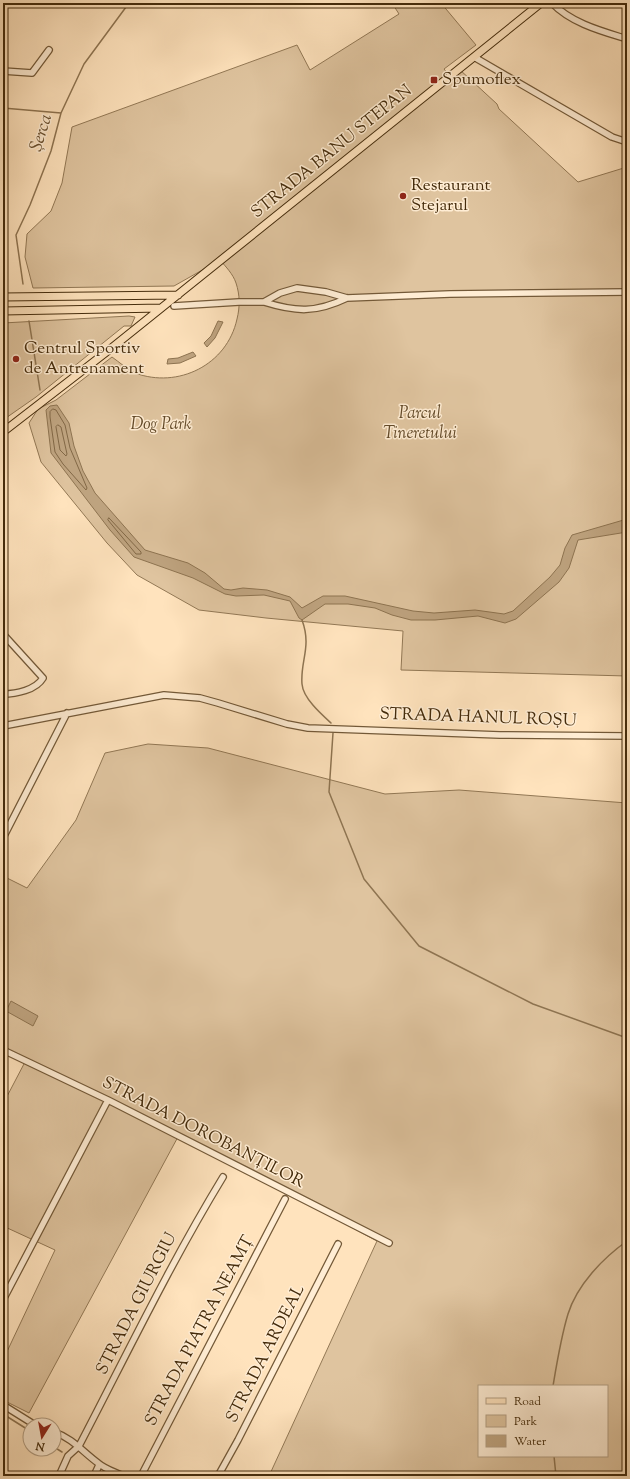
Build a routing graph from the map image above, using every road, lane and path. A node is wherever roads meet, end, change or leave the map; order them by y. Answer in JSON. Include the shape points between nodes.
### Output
{"nodes":[{"id":1,"x":541,"y":3,"type":"edge"},
{"id":2,"x":552,"y":3,"type":"edge"},
{"id":3,"x":627,"y":39,"type":"edge"},
{"id":4,"x":49,"y":50,"type":"dead end"},
{"id":5,"x":474,"y":57,"type":"junction"},
{"id":6,"x":3,"y":71,"type":"edge"},
{"id":7,"x":627,"y":142,"type":"edge"},
{"id":8,"x":627,"y":292,"type":"edge"},
{"id":9,"x":178,"y":295,"type":"junction"},
{"id":10,"x":3,"y":297,"type":"edge"},
{"id":11,"x":347,"y":298,"type":"junction"},
{"id":12,"x":264,"y":302,"type":"junction"},
{"id":13,"x":174,"y":306,"type":"dead end"},
{"id":14,"x":161,"y":308,"type":"junction"},
{"id":15,"x":3,"y":311,"type":"edge"},
{"id":16,"x":3,"y":432,"type":"edge"},
{"id":17,"x":3,"y":634,"type":"edge"},
{"id":18,"x":3,"y":694,"type":"edge"},
{"id":19,"x":67,"y":713,"type":"junction"},
{"id":20,"x":3,"y":726,"type":"edge"},
{"id":21,"x":627,"y":736,"type":"edge"},
{"id":22,"x":3,"y":838,"type":"edge"},
{"id":23,"x":3,"y":1050,"type":"edge"},
{"id":24,"x":108,"y":1100,"type":"junction"},
{"id":25,"x":223,"y":1177,"type":"dead end"},
{"id":26,"x":285,"y":1199,"type":"dead end"},
{"id":27,"x":389,"y":1242,"type":"dead end"},
{"id":28,"x":338,"y":1244,"type":"dead end"},
{"id":29,"x":3,"y":1300,"type":"edge"},
{"id":30,"x":3,"y":1405,"type":"edge"},
{"id":31,"x":22,"y":1417,"type":"edge"},
{"id":32,"x":62,"y":1435,"type":"edge"},
{"id":33,"x":79,"y":1446,"type":"junction"},
{"id":34,"x":99,"y":1465,"type":"junction"},
{"id":35,"x":59,"y":1476,"type":"edge"},
{"id":36,"x":94,"y":1476,"type":"edge"},
{"id":37,"x":123,"y":1476,"type":"edge"},
{"id":38,"x":141,"y":1476,"type":"edge"},
{"id":39,"x":218,"y":1476,"type":"edge"}],
"edges":[{"from":1,"to":5,"type":"main road","name":"STRADA BANU STEPAN"},
{"from":2,"to":3,"type":"street","via":[[595,30]]},
{"from":4,"to":6,"type":"street","via":[[32,73]]},
{"from":5,"to":7,"type":"street","via":[[612,137]]},
{"from":5,"to":9,"type":"main road","name":"STRADA BANU STEPAN"},
{"from":8,"to":11,"type":"street"},
{"from":9,"to":10,"type":"main road"},
{"from":9,"to":14,"type":"main road","name":"STRADA BANU STEPAN"},
{"from":11,"to":12,"type":"street","via":[[326,307],[301,310],[285,309]]},
{"from":11,"to":12,"type":"street","via":[[297,288],[280,293]]},
{"from":12,"to":13,"type":"street"},
{"from":14,"to":15,"type":"main road"},
{"from":14,"to":16,"type":"main road","name":"STRADA BANU STEPAN"},
{"from":17,"to":18,"type":"street","via":[[43,678],[39,685]]},
{"from":19,"to":20,"type":"street","name":"STRADA HANUL ROȘU"},
{"from":19,"to":21,"type":"street","name":"STRADA HANUL ROȘU","via":[[164,695],[218,702],[308,728],[500,735]]},
{"from":19,"to":22,"type":"street"},
{"from":23,"to":24,"type":"street","name":"STRADA DOROBANȚILOR"},
{"from":24,"to":27,"type":"street","name":"STRADA DOROBANȚILOR"},
{"from":24,"to":29,"type":"street"},
{"from":25,"to":33,"type":"street","name":"STRADA GIURGIU","via":[[188,1236]]},
{"from":26,"to":38,"type":"street","name":"STRADA PIATRA NEAMȚ"},
{"from":28,"to":39,"type":"street","name":"STRADA ARDEAL"},
{"from":30,"to":31,"type":"street"},
{"from":32,"to":33,"type":"street"},
{"from":33,"to":34,"type":"street"},
{"from":33,"to":35,"type":"street","name":"STRADA GIURGIU","via":[[68,1456]]},
{"from":34,"to":36,"type":"street"},
{"from":34,"to":37,"type":"street"}]}
